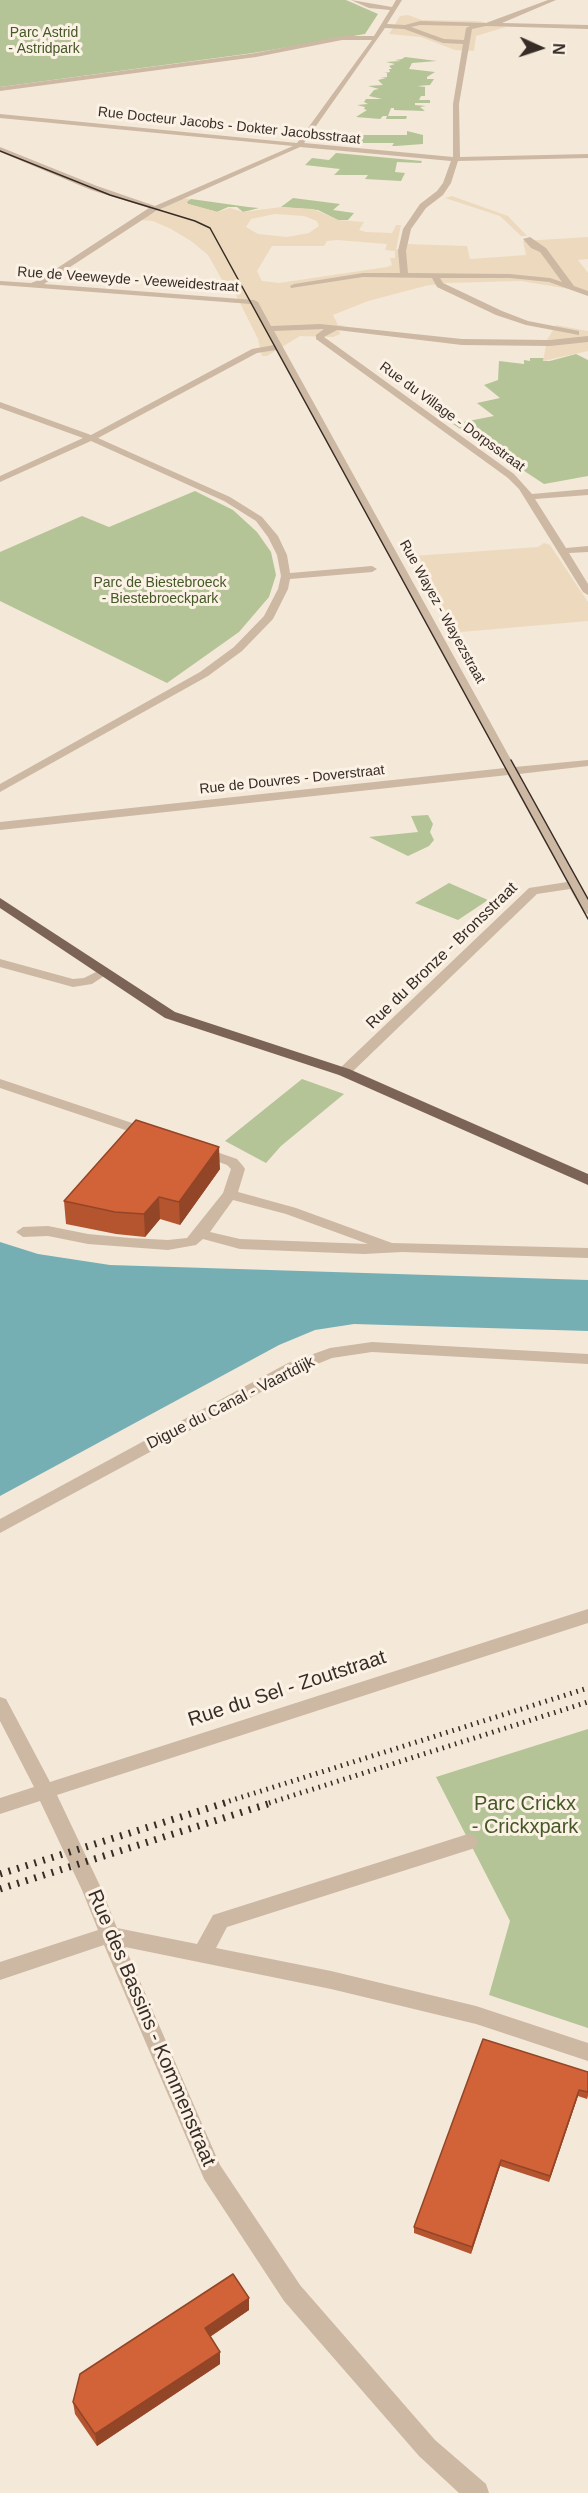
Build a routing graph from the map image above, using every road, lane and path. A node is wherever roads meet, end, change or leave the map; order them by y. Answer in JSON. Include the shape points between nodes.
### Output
{"nodes":[{"id":1,"x":354,"y":0,"type":"edge"},
{"id":2,"x":399,"y":0,"type":"edge"},
{"id":3,"x":553,"y":0,"type":"edge"},
{"id":4,"x":393,"y":9,"type":"junction"},
{"id":5,"x":487,"y":25,"type":"junction"},
{"id":6,"x":405,"y":27,"type":"junction"},
{"id":7,"x":588,"y":27,"type":"edge"},
{"id":8,"x":382,"y":28,"type":"junction"},
{"id":9,"x":416,"y":32,"type":"junction"},
{"id":10,"x":376,"y":38,"type":"junction"},
{"id":11,"x":465,"y":42,"type":"junction"},
{"id":12,"x":0,"y":89,"type":"edge"},
{"id":13,"x":0,"y":116,"type":"edge"},
{"id":14,"x":298,"y":146,"type":"junction"},
{"id":15,"x":0,"y":150,"type":"edge"},
{"id":16,"x":588,"y":156,"type":"edge"},
{"id":17,"x":455,"y":159,"type":"junction"},
{"id":18,"x":155,"y":208,"type":"junction"},
{"id":19,"x":527,"y":239,"type":"dead end"},
{"id":20,"x":404,"y":273,"type":"junction"},
{"id":21,"x":435,"y":277,"type":"junction"},
{"id":22,"x":0,"y":284,"type":"edge"},
{"id":23,"x":28,"y":286,"type":"junction"},
{"id":24,"x":294,"y":286,"type":"dead end"},
{"id":25,"x":571,"y":288,"type":"junction"},
{"id":26,"x":0,"y":294,"type":"edge"},
{"id":27,"x":588,"y":294,"type":"edge"},
{"id":28,"x":254,"y":302,"type":"joint"},
{"id":29,"x":337,"y":328,"type":"junction"},
{"id":30,"x":268,"y":329,"type":"junction"},
{"id":31,"x":576,"y":333,"type":"dead end"},
{"id":32,"x":588,"y":339,"type":"edge"},
{"id":33,"x":281,"y":351,"type":"junction"},
{"id":34,"x":0,"y":405,"type":"edge"},
{"id":35,"x":91,"y":438,"type":"junction"},
{"id":36,"x":0,"y":479,"type":"edge"},
{"id":37,"x":588,"y":492,"type":"edge"},
{"id":38,"x":531,"y":497,"type":"junction"},
{"id":39,"x":588,"y":549,"type":"edge"},
{"id":40,"x":562,"y":551,"type":"junction"},
{"id":41,"x":372,"y":569,"type":"dead end"},
{"id":42,"x":286,"y":576,"type":"junction"},
{"id":43,"x":588,"y":592,"type":"edge"},
{"id":44,"x":588,"y":763,"type":"edge"},
{"id":45,"x":512,"y":771,"type":"junction"},
{"id":46,"x":0,"y":789,"type":"edge"},
{"id":47,"x":0,"y":826,"type":"edge"},
{"id":48,"x":574,"y":885,"type":"junction"},
{"id":49,"x":0,"y":902,"type":"edge"},
{"id":50,"x":588,"y":910,"type":"edge"},
{"id":51,"x":0,"y":963,"type":"edge"},
{"id":52,"x":104,"y":972,"type":"junction"},
{"id":53,"x":344,"y":1072,"type":"junction"},
{"id":54,"x":0,"y":1083,"type":"edge"},
{"id":55,"x":161,"y":1137,"type":"edge"},
{"id":56,"x":183,"y":1145,"type":"edge"},
{"id":57,"x":588,"y":1180,"type":"edge"},
{"id":58,"x":230,"y":1194,"type":"junction"},
{"id":59,"x":23,"y":1232,"type":"dead end"},
{"id":60,"x":200,"y":1234,"type":"junction"},
{"id":61,"x":391,"y":1247,"type":"junction"},
{"id":62,"x":588,"y":1253,"type":"edge"},
{"id":63,"x":588,"y":1359,"type":"edge"},
{"id":64,"x":0,"y":1527,"type":"edge"},
{"id":65,"x":588,"y":1616,"type":"edge"},
{"id":66,"x":0,"y":1704,"type":"edge"},
{"id":67,"x":45,"y":1791,"type":"junction"},
{"id":68,"x":0,"y":1806,"type":"edge"},
{"id":69,"x":468,"y":1842,"type":"dead end"},
{"id":70,"x":109,"y":1935,"type":"junction"},
{"id":71,"x":203,"y":1953,"type":"junction"},
{"id":72,"x":0,"y":1971,"type":"edge"},
{"id":73,"x":588,"y":2052,"type":"edge"},
{"id":74,"x":477,"y":2493,"type":"edge"}],
"edges":[{"from":1,"to":4,"type":"street","via":[[370,7]]},
{"from":2,"to":4,"type":"street"},
{"from":3,"to":5,"type":"street"},
{"from":4,"to":8,"type":"street"},
{"from":5,"to":6,"type":"street","via":[[420,23]]},
{"from":5,"to":7,"type":"street"},
{"from":5,"to":11,"type":"street","via":[[469,28]]},
{"from":6,"to":8,"type":"street"},
{"from":6,"to":9,"type":"street"},
{"from":8,"to":9,"type":"street"},
{"from":8,"to":10,"type":"street"},
{"from":9,"to":11,"type":"street","via":[[443,41]]},
{"from":10,"to":12,"type":"street","via":[[342,38],[256,55]]},
{"from":10,"to":14,"type":"street"},
{"from":11,"to":17,"type":"street","via":[[468,46],[456,104]]},
{"from":13,"to":14,"type":"street","name":"Rue Docteur Jacobs - Dokter Jacobsstraat"},
{"from":14,"to":17,"type":"street","name":"Rue Docteur Jacobs - Dokter Jacobsstraat"},
{"from":14,"to":18,"type":"street"},
{"from":15,"to":18,"type":"street"},
{"from":16,"to":17,"type":"street","name":"Rue Docteur Jacobs - Dokter Jacobsstraat"},
{"from":17,"to":20,"type":"street","via":[[447,183],[423,206],[407,229],[402,250]]},
{"from":18,"to":23,"type":"street","via":[[42,282]]},
{"from":19,"to":25,"type":"street","via":[[549,256]]},
{"from":20,"to":21,"type":"street"},
{"from":20,"to":24,"type":"street"},
{"from":21,"to":25,"type":"street","via":[[510,276]]},
{"from":21,"to":31,"type":"street","via":[[440,285],[499,313]]},
{"from":22,"to":23,"type":"street","name":"Rue de Veeweyde - Veeweidestraat"},
{"from":23,"to":26,"type":"street"},
{"from":23,"to":28,"type":"street","name":"Rue de Veeweyde - Veeweidestraat"},
{"from":25,"to":27,"type":"street"},
{"from":28,"to":30,"type":"street","name":"Rue Wayez - Wayezstraat"},
{"from":29,"to":30,"type":"street"},
{"from":29,"to":32,"type":"street","via":[[462,342],[550,343]]},
{"from":29,"to":38,"type":"street","name":"Rue du Village - Dorpsstraat","via":[[319,337],[511,476]]},
{"from":30,"to":33,"type":"street","name":"Rue Wayez - Wayezstraat"},
{"from":33,"to":35,"type":"street","via":[[255,351]]},
{"from":33,"to":45,"type":"street","name":"Rue Wayez - Wayezstraat"},
{"from":34,"to":35,"type":"street"},
{"from":35,"to":36,"type":"street"},
{"from":35,"to":42,"type":"street","via":[[207,488],[249,513],[273,536]]},
{"from":37,"to":38,"type":"street"},
{"from":38,"to":40,"type":"street","name":"Rue du Village - Dorpsstraat"},
{"from":39,"to":40,"type":"street"},
{"from":40,"to":43,"type":"street","name":"Rue du Village - Dorpsstraat"},
{"from":41,"to":42,"type":"street"},
{"from":42,"to":46,"type":"street","via":[[269,617],[238,650],[204,674]]},
{"from":44,"to":45,"type":"street","name":"Rue de Douvres - Doverstraat"},
{"from":45,"to":47,"type":"street","name":"Rue de Douvres - Doverstraat"},
{"from":45,"to":48,"type":"street","name":"Rue Wayez - Wayezstraat"},
{"from":48,"to":50,"type":"street","name":"Rue Wayez - Wayezstraat"},
{"from":48,"to":53,"type":"street","name":"Rue du Bronze - Bronsstraat","via":[[533,891]]},
{"from":49,"to":52,"type":"main road"},
{"from":51,"to":52,"type":"street","via":[[73,982],[87,981]]},
{"from":52,"to":53,"type":"main road","via":[[170,1015]]},
{"from":53,"to":57,"type":"main road"},
{"from":54,"to":55,"type":"street"},
{"from":56,"to":58,"type":"street","via":[[232,1162],[238,1169]]},
{"from":58,"to":60,"type":"street"},
{"from":58,"to":61,"type":"street","via":[[291,1210]]},
{"from":59,"to":60,"type":"street","via":[[168,1245],[191,1242]]},
{"from":60,"to":61,"type":"street","via":[[240,1244]]},
{"from":61,"to":62,"type":"street"},
{"from":63,"to":64,"type":"street","name":"Digue du Canal - Vaartdijk","via":[[372,1347],[330,1353],[294,1367]]},
{"from":65,"to":67,"type":"street","name":"Rue du Sel - Zoutstraat"},
{"from":66,"to":67,"type":"street","name":"Rue des Bassins - Kommenstraat"},
{"from":67,"to":68,"type":"street","name":"Rue du Sel - Zoutstraat"},
{"from":67,"to":70,"type":"street","name":"Rue des Bassins - Kommenstraat"},
{"from":69,"to":71,"type":"street","via":[[220,1921]]},
{"from":70,"to":71,"type":"street"},
{"from":70,"to":72,"type":"street"},
{"from":70,"to":74,"type":"street","name":"Rue des Bassins - Kommenstraat","via":[[167,2072],[225,2192],[292,2293],[427,2448]]},
{"from":71,"to":73,"type":"street","via":[[476,2015]]}]}
